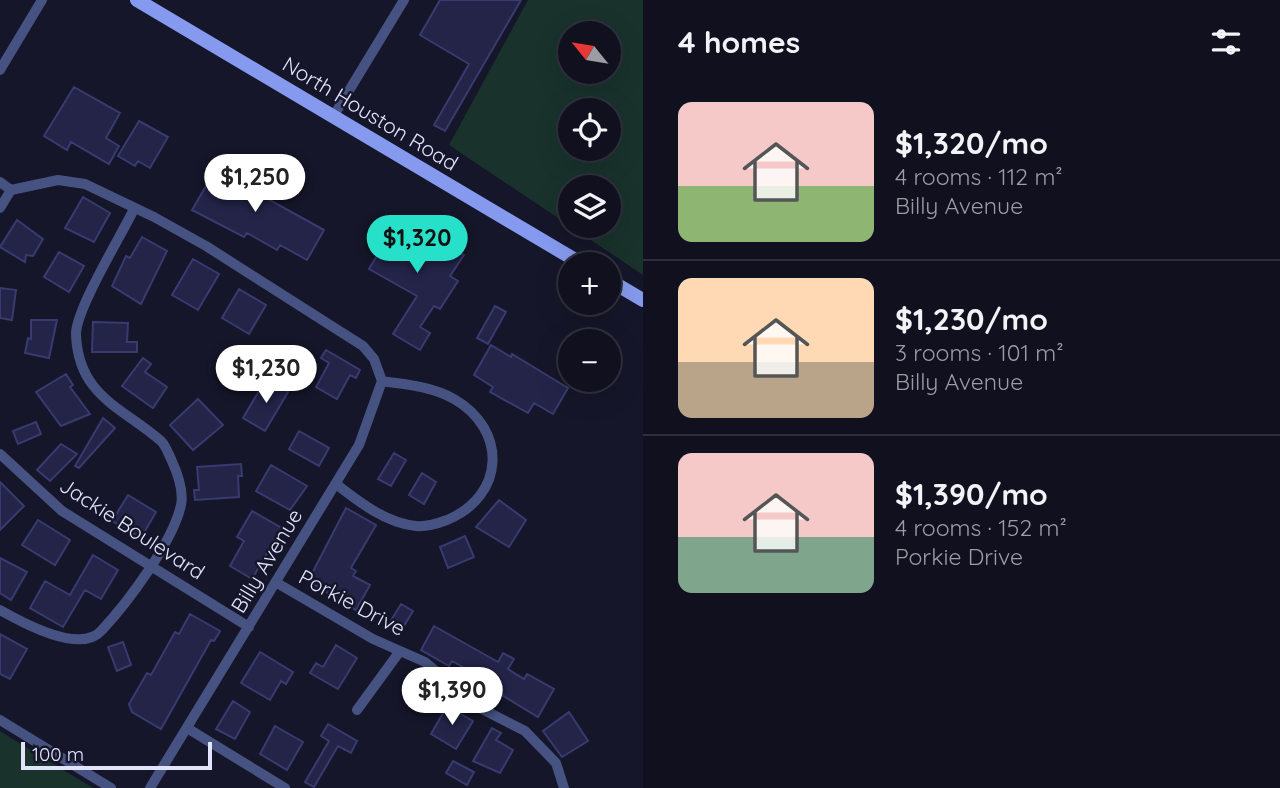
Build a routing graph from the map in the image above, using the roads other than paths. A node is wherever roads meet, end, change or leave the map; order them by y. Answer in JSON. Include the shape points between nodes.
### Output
{"nodes":[{"id":1,"x":42,"y":0,"type":"edge"},
{"id":2,"x":137,"y":0,"type":"edge"},
{"id":3,"x":404,"y":0,"type":"edge"},
{"id":4,"x":0,"y":70,"type":"edge"},
{"id":5,"x":333,"y":117,"type":"junction"},
{"id":6,"x":0,"y":182,"type":"edge"},
{"id":7,"x":11,"y":190,"type":"junction"},
{"id":8,"x":0,"y":208,"type":"edge"},
{"id":9,"x":134,"y":209,"type":"junction"},
{"id":10,"x":562,"y":252,"type":"edge"},
{"id":11,"x":621,"y":287,"type":"edge"},
{"id":12,"x":643,"y":300,"type":"edge"},
{"id":13,"x":382,"y":382,"type":"junction"},
{"id":14,"x":0,"y":454,"type":"edge"},
{"id":15,"x":336,"y":484,"type":"junction"},
{"id":16,"x":151,"y":564,"type":"junction"},
{"id":17,"x":276,"y":583,"type":"junction"},
{"id":18,"x":0,"y":610,"type":"edge"},
{"id":19,"x":250,"y":626,"type":"junction"},
{"id":20,"x":400,"y":650,"type":"junction"},
{"id":21,"x":357,"y":710,"type":"dead end"},
{"id":22,"x":0,"y":720,"type":"edge"},
{"id":23,"x":187,"y":728,"type":"junction"},
{"id":24,"x":111,"y":788,"type":"edge"},
{"id":25,"x":150,"y":788,"type":"edge"},
{"id":26,"x":285,"y":788,"type":"edge"},
{"id":27,"x":564,"y":788,"type":"edge"}],
"edges":[{"from":1,"to":4,"type":"street"},
{"from":2,"to":5,"type":"street","name":"North Houston Road"},
{"from":3,"to":5,"type":"street"},
{"from":5,"to":10,"type":"street","name":"North Houston Road"},
{"from":6,"to":7,"type":"street"},
{"from":7,"to":8,"type":"street"},
{"from":7,"to":9,"type":"street","via":[[58,180],[85,184]]},
{"from":9,"to":13,"type":"street","via":[[206,246],[363,346],[374,359]]},
{"from":9,"to":16,"type":"street","via":[[85,304],[76,332],[81,365],[101,397],[164,443],[177,472],[182,503],[168,541]]},
{"from":11,"to":12,"type":"street"},
{"from":13,"to":15,"type":"street","name":"Billy Avenue","via":[[359,445]]},
{"from":13,"to":15,"type":"street","via":[[438,391],[481,421],[494,453],[484,489],[464,513],[419,527],[380,514]]},
{"from":14,"to":16,"type":"street","name":"Jackie Boulevard","via":[[62,511]]},
{"from":15,"to":17,"type":"street","name":"Billy Avenue"},
{"from":16,"to":18,"type":"street","via":[[100,633],[82,640],[36,630]]},
{"from":16,"to":19,"type":"street","name":"Jackie Boulevard"},
{"from":17,"to":19,"type":"street","name":"Billy Avenue"},
{"from":17,"to":20,"type":"street","name":"Porkie Drive"},
{"from":19,"to":23,"type":"street","name":"Billy Avenue"},
{"from":20,"to":21,"type":"street"},
{"from":20,"to":27,"type":"street","name":"Porkie Drive","via":[[425,662],[482,709],[525,731],[556,762]]},
{"from":22,"to":24,"type":"street"},
{"from":23,"to":25,"type":"street","name":"Billy Avenue"},
{"from":23,"to":26,"type":"street"}]}
